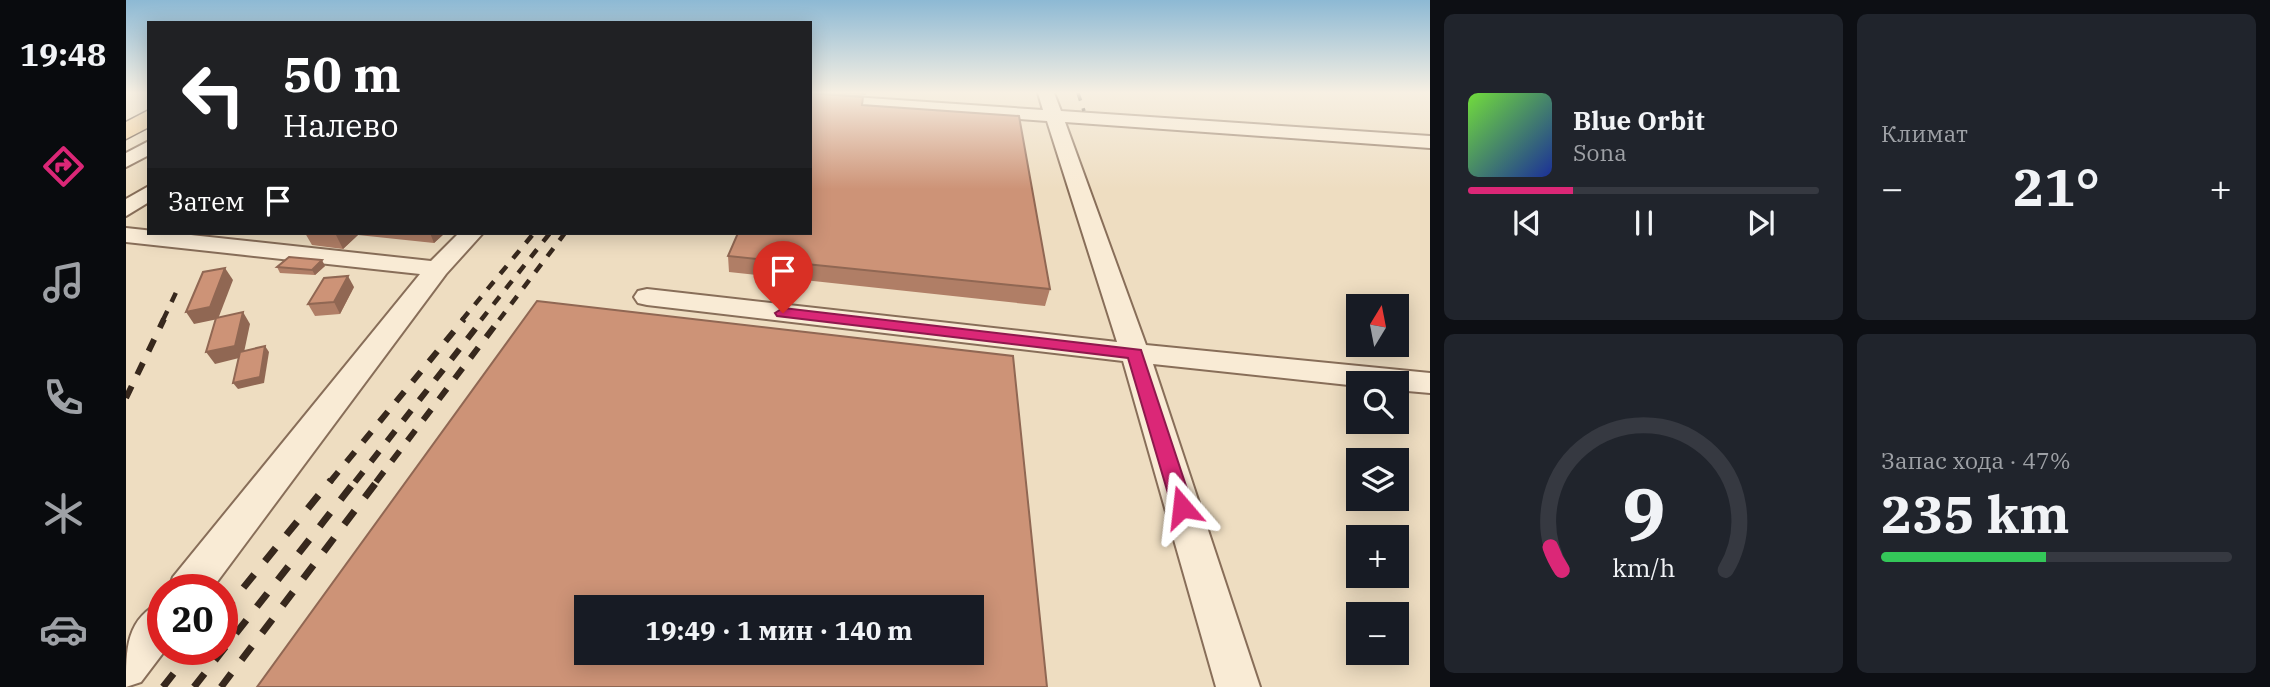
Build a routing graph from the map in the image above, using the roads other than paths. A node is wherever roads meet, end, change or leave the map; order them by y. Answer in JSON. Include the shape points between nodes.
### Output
{"nodes":[{"id":1,"x":1057,"y":125,"type":"edge"},
{"id":2,"x":1256,"y":125,"type":"edge"},
{"id":3,"x":1430,"y":142,"type":"edge"},
{"id":4,"x":147,"y":148,"type":"edge"},
{"id":5,"x":126,"y":161,"type":"edge"},
{"id":6,"x":147,"y":193,"type":"edge"},
{"id":7,"x":126,"y":209,"type":"edge"},
{"id":8,"x":126,"y":235,"type":"edge"},
{"id":9,"x":470,"y":235,"type":"edge"},
{"id":10,"x":437,"y":269,"type":"junction"},
{"id":11,"x":647,"y":297,"type":"dead end"},
{"id":12,"x":1135,"y":353,"type":"junction"},
{"id":13,"x":1430,"y":383,"type":"edge"},
{"id":14,"x":199,"y":574,"type":"edge"},
{"id":15,"x":147,"y":640,"type":"edge"},
{"id":16,"x":126,"y":667,"type":"edge"},
{"id":17,"x":1238,"y":687,"type":"edge"}],
"edges":[{"from":1,"to":12,"type":"lane"},
{"from":2,"to":3,"type":"lane"},
{"from":4,"to":5,"type":"lane"},
{"from":6,"to":7,"type":"lane"},
{"from":8,"to":10,"type":"lane"},
{"from":9,"to":10,"type":"lane"},
{"from":10,"to":14,"type":"lane"},
{"from":11,"to":12,"type":"lane"},
{"from":12,"to":13,"type":"lane"},
{"from":12,"to":17,"type":"lane"},
{"from":15,"to":16,"type":"lane"}]}
